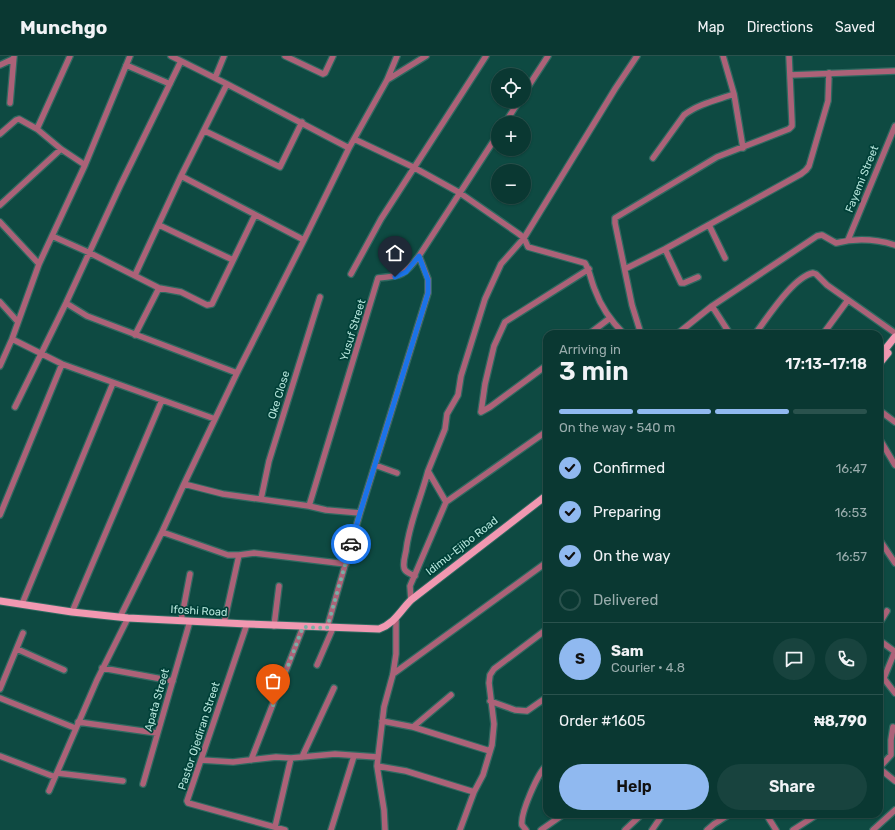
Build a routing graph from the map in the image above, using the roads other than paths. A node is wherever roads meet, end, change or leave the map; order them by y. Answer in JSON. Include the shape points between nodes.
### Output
{"nodes":[{"id":1,"x":70,"y":56,"type":"edge"},
{"id":2,"x":130,"y":56,"type":"edge"},
{"id":3,"x":171,"y":56,"type":"edge"},
{"id":4,"x":224,"y":56,"type":"edge"},
{"id":5,"x":285,"y":56,"type":"edge"},
{"id":6,"x":333,"y":56,"type":"edge"},
{"id":7,"x":397,"y":56,"type":"edge"},
{"id":8,"x":426,"y":56,"type":"edge"},
{"id":9,"x":486,"y":56,"type":"edge"},
{"id":10,"x":548,"y":56,"type":"edge"},
{"id":11,"x":637,"y":56,"type":"edge"},
{"id":12,"x":724,"y":56,"type":"edge"},
{"id":13,"x":789,"y":56,"type":"edge"},
{"id":14,"x":14,"y":58,"type":"edge"},
{"id":15,"x":181,"y":61,"type":"junction"},
{"id":16,"x":126,"y":64,"type":"junction"},
{"id":17,"x":0,"y":65,"type":"edge"},
{"id":18,"x":895,"y":71,"type":"edge"},
{"id":19,"x":829,"y":73,"type":"junction"},
{"id":20,"x":790,"y":75,"type":"junction"},
{"id":21,"x":215,"y":78,"type":"junction"},
{"id":22,"x":387,"y":80,"type":"junction"},
{"id":23,"x":531,"y":82,"type":"edge"},
{"id":24,"x":170,"y":84,"type":"junction"},
{"id":25,"x":227,"y":84,"type":"junction"},
{"id":26,"x":734,"y":94,"type":"junction"},
{"id":27,"x":10,"y":103,"type":"dead end"},
{"id":28,"x":302,"y":122,"type":"junction"},
{"id":29,"x":895,"y":126,"type":"edge"},
{"id":30,"x":37,"y":128,"type":"junction"},
{"id":31,"x":204,"y":131,"type":"junction"},
{"id":32,"x":0,"y":134,"type":"edge"},
{"id":33,"x":354,"y":139,"type":"junction"},
{"id":34,"x":491,"y":145,"type":"edge"},
{"id":35,"x":349,"y":148,"type":"junction"},
{"id":36,"x":743,"y":148,"type":"junction"},
{"id":37,"x":60,"y":149,"type":"junction"},
{"id":38,"x":652,"y":158,"type":"dead end"},
{"id":39,"x":86,"y":165,"type":"junction"},
{"id":40,"x":414,"y":167,"type":"junction"},
{"id":41,"x":181,"y":176,"type":"junction"},
{"id":42,"x":460,"y":193,"type":"junction"},
{"id":43,"x":0,"y":205,"type":"edge"},
{"id":44,"x":255,"y":215,"type":"junction"},
{"id":45,"x":0,"y":222,"type":"edge"},
{"id":46,"x":159,"y":225,"type":"junction"},
{"id":47,"x":710,"y":225,"type":"junction"},
{"id":48,"x":52,"y":236,"type":"junction"},
{"id":49,"x":524,"y":238,"type":"junction"},
{"id":50,"x":304,"y":240,"type":"junction"},
{"id":51,"x":848,"y":240,"type":"junction"},
{"id":52,"x":895,"y":245,"type":"edge"},
{"id":53,"x":665,"y":249,"type":"junction"},
{"id":54,"x":90,"y":253,"type":"junction"},
{"id":55,"x":419,"y":256,"type":"junction"},
{"id":56,"x":725,"y":258,"type":"dead end"},
{"id":57,"x":233,"y":260,"type":"junction"},
{"id":58,"x":39,"y":264,"type":"junction"},
{"id":59,"x":589,"y":269,"type":"junction"},
{"id":60,"x":625,"y":269,"type":"junction"},
{"id":61,"x":351,"y":274,"type":"dead end"},
{"id":62,"x":135,"y":275,"type":"junction"},
{"id":63,"x":698,"y":277,"type":"dead end"},
{"id":64,"x":159,"y":288,"type":"junction"},
{"id":65,"x":320,"y":297,"type":"dead end"},
{"id":66,"x":848,"y":300,"type":"junction"},
{"id":67,"x":0,"y":302,"type":"edge"},
{"id":68,"x":66,"y":303,"type":"junction"},
{"id":69,"x":712,"y":306,"type":"junction"},
{"id":70,"x":610,"y":318,"type":"junction"},
{"id":71,"x":18,"y":322,"type":"junction"},
{"id":72,"x":594,"y":330,"type":"edge"},
{"id":73,"x":620,"y":330,"type":"edge"},
{"id":74,"x":640,"y":330,"type":"edge"},
{"id":75,"x":682,"y":330,"type":"edge"},
{"id":76,"x":727,"y":330,"type":"edge"},
{"id":77,"x":758,"y":330,"type":"edge"},
{"id":78,"x":827,"y":330,"type":"edge"},
{"id":79,"x":895,"y":333,"type":"edge"},
{"id":80,"x":135,"y":335,"type":"junction"},
{"id":81,"x":895,"y":336,"type":"edge"},
{"id":82,"x":12,"y":339,"type":"junction"},
{"id":83,"x":895,"y":344,"type":"edge"},
{"id":84,"x":883,"y":351,"type":"edge"},
{"id":85,"x":42,"y":354,"type":"junction"},
{"id":86,"x":883,"y":359,"type":"edge"},
{"id":87,"x":62,"y":364,"type":"junction"},
{"id":88,"x":0,"y":366,"type":"edge"},
{"id":89,"x":543,"y":368,"type":"edge"},
{"id":90,"x":237,"y":373,"type":"junction"},
{"id":91,"x":113,"y":383,"type":"junction"},
{"id":92,"x":162,"y":400,"type":"junction"},
{"id":93,"x":15,"y":407,"type":"dead end"},
{"id":94,"x":883,"y":413,"type":"edge"},
{"id":95,"x":215,"y":420,"type":"junction"},
{"id":96,"x":895,"y":422,"type":"edge"},
{"id":97,"x":543,"y":434,"type":"edge"},
{"id":98,"x":883,"y":445,"type":"edge"},
{"id":99,"x":375,"y":465,"type":"junction"},
{"id":100,"x":895,"y":465,"type":"edge"},
{"id":101,"x":428,"y":471,"type":"junction"},
{"id":102,"x":397,"y":473,"type":"dead end"},
{"id":103,"x":184,"y":484,"type":"junction"},
{"id":104,"x":261,"y":499,"type":"junction"},
{"id":105,"x":543,"y":499,"type":"edge"},
{"id":106,"x":446,"y":502,"type":"junction"},
{"id":107,"x":309,"y":506,"type":"junction"},
{"id":108,"x":360,"y":513,"type":"junction"},
{"id":109,"x":0,"y":515,"type":"edge"},
{"id":110,"x":162,"y":532,"type":"junction"},
{"id":111,"x":883,"y":545,"type":"edge"},
{"id":112,"x":239,"y":556,"type":"junction"},
{"id":113,"x":895,"y":563,"type":"edge"},
{"id":114,"x":346,"y":564,"type":"junction"},
{"id":115,"x":543,"y":565,"type":"edge"},
{"id":116,"x":190,"y":574,"type":"dead end"},
{"id":117,"x":415,"y":576,"type":"junction"},
{"id":118,"x":279,"y":586,"type":"dead end"},
{"id":119,"x":411,"y":600,"type":"junction"},
{"id":120,"x":0,"y":601,"type":"edge"},
{"id":121,"x":22,"y":604,"type":"junction"},
{"id":122,"x":887,"y":610,"type":"dead end"},
{"id":123,"x":72,"y":612,"type":"junction"},
{"id":124,"x":120,"y":617,"type":"junction"},
{"id":125,"x":883,"y":617,"type":"edge"},
{"id":126,"x":128,"y":618,"type":"junction"},
{"id":127,"x":396,"y":620,"type":"junction"},
{"id":128,"x":181,"y":621,"type":"junction"},
{"id":129,"x":190,"y":622,"type":"junction"},
{"id":130,"x":224,"y":623,"type":"junction"},
{"id":131,"x":247,"y":624,"type":"junction"},
{"id":132,"x":274,"y":626,"type":"junction"},
{"id":133,"x":303,"y":627,"type":"junction"},
{"id":134,"x":330,"y":628,"type":"junction"},
{"id":135,"x":543,"y":632,"type":"edge"},
{"id":136,"x":23,"y":633,"type":"dead end"},
{"id":137,"x":883,"y":643,"type":"edge"},
{"id":138,"x":17,"y":649,"type":"junction"},
{"id":139,"x":895,"y":651,"type":"edge"},
{"id":140,"x":317,"y":665,"type":"dead end"},
{"id":141,"x":102,"y":668,"type":"junction"},
{"id":142,"x":64,"y":670,"type":"dead end"},
{"id":143,"x":393,"y":674,"type":"junction"},
{"id":144,"x":884,"y":678,"type":"joint"},
{"id":145,"x":173,"y":681,"type":"junction"},
{"id":146,"x":334,"y":688,"type":"dead end"},
{"id":147,"x":0,"y":689,"type":"edge"},
{"id":148,"x":895,"y":692,"type":"edge"},
{"id":149,"x":451,"y":695,"type":"dead end"},
{"id":150,"x":0,"y":698,"type":"edge"},
{"id":151,"x":543,"y":700,"type":"edge"},
{"id":152,"x":490,"y":701,"type":"junction"},
{"id":153,"x":382,"y":721,"type":"junction"},
{"id":154,"x":78,"y":722,"type":"junction"},
{"id":155,"x":893,"y":726,"type":"dead end"},
{"id":156,"x":413,"y":727,"type":"junction"},
{"id":157,"x":75,"y":728,"type":"junction"},
{"id":158,"x":158,"y":733,"type":"junction"},
{"id":159,"x":490,"y":751,"type":"junction"},
{"id":160,"x":0,"y":756,"type":"edge"},
{"id":161,"x":302,"y":756,"type":"junction"},
{"id":162,"x":354,"y":756,"type":"junction"},
{"id":163,"x":377,"y":757,"type":"junction"},
{"id":164,"x":291,"y":758,"type":"junction"},
{"id":165,"x":201,"y":760,"type":"junction"},
{"id":166,"x":251,"y":760,"type":"junction"},
{"id":167,"x":883,"y":764,"type":"edge"},
{"id":168,"x":377,"y":766,"type":"junction"},
{"id":169,"x":543,"y":770,"type":"edge"},
{"id":170,"x":883,"y":771,"type":"edge"},
{"id":171,"x":56,"y":775,"type":"junction"},
{"id":172,"x":895,"y":780,"type":"edge"},
{"id":173,"x":123,"y":781,"type":"dead end"},
{"id":174,"x":143,"y":784,"type":"dead end"},
{"id":175,"x":49,"y":791,"type":"dead end"},
{"id":176,"x":474,"y":792,"type":"junction"},
{"id":177,"x":895,"y":810,"type":"edge"},
{"id":178,"x":558,"y":818,"type":"edge"},
{"id":179,"x":638,"y":818,"type":"edge"},
{"id":180,"x":660,"y":818,"type":"edge"},
{"id":181,"x":724,"y":818,"type":"edge"},
{"id":182,"x":768,"y":818,"type":"edge"},
{"id":183,"x":812,"y":818,"type":"edge"},
{"id":184,"x":275,"y":827,"type":"junction"},
{"id":185,"x":285,"y":830,"type":"edge"},
{"id":186,"x":331,"y":830,"type":"edge"},
{"id":187,"x":385,"y":830,"type":"edge"},
{"id":188,"x":460,"y":830,"type":"edge"},
{"id":189,"x":526,"y":830,"type":"edge"},
{"id":190,"x":542,"y":830,"type":"edge"},
{"id":191,"x":625,"y":830,"type":"edge"},
{"id":192,"x":652,"y":830,"type":"edge"},
{"id":193,"x":707,"y":830,"type":"edge"},
{"id":194,"x":776,"y":830,"type":"edge"},
{"id":195,"x":793,"y":830,"type":"edge"},
{"id":196,"x":873,"y":830,"type":"edge"}],
"edges":[{"from":1,"to":30,"type":"street"},
{"from":2,"to":16,"type":"street"},
{"from":3,"to":15,"type":"street"},
{"from":4,"to":21,"type":"street"},
{"from":5,"to":6,"type":"street","via":[[323,74]]},
{"from":7,"to":22,"type":"street"},
{"from":8,"to":22,"type":"street"},
{"from":9,"to":40,"type":"street"},
{"from":10,"to":23,"type":"street"},
{"from":11,"to":49,"type":"street"},
{"from":12,"to":26,"type":"street"},
{"from":13,"to":20,"type":"street"},
{"from":14,"to":17,"type":"street"},
{"from":14,"to":27,"type":"street"},
{"from":15,"to":21,"type":"street"},
{"from":15,"to":24,"type":"street"},
{"from":16,"to":24,"type":"street"},
{"from":16,"to":39,"type":"street"},
{"from":18,"to":19,"type":"street"},
{"from":19,"to":20,"type":"street"},
{"from":19,"to":47,"type":"street","via":[[828,101],[806,170]]},
{"from":20,"to":36,"type":"street","via":[[792,126]]},
{"from":21,"to":25,"type":"street"},
{"from":22,"to":33,"type":"street"},
{"from":24,"to":54,"type":"street"},
{"from":25,"to":28,"type":"street"},
{"from":25,"to":31,"type":"street"},
{"from":26,"to":36,"type":"street"},
{"from":26,"to":38,"type":"street","via":[[687,112]]},
{"from":28,"to":31,"type":"street","via":[[280,167]]},
{"from":28,"to":35,"type":"street"},
{"from":29,"to":51,"type":"street","name":"Fayemi Street"},
{"from":30,"to":32,"type":"street","via":[[19,119]]},
{"from":30,"to":37,"type":"street"},
{"from":31,"to":41,"type":"street"},
{"from":33,"to":35,"type":"street"},
{"from":33,"to":40,"type":"street"},
{"from":34,"to":42,"type":"street","name":"Yusuf Street"},
{"from":35,"to":50,"type":"street"},
{"from":36,"to":60,"type":"street","via":[[718,157],[615,218]]},
{"from":37,"to":39,"type":"street"},
{"from":37,"to":43,"type":"street"},
{"from":39,"to":48,"type":"street"},
{"from":40,"to":42,"type":"street"},
{"from":40,"to":61,"type":"street","via":[[381,219]]},
{"from":41,"to":44,"type":"street"},
{"from":41,"to":46,"type":"street"},
{"from":42,"to":49,"type":"street"},
{"from":42,"to":55,"type":"street","name":"Yusuf Street"},
{"from":44,"to":50,"type":"street"},
{"from":44,"to":57,"type":"street"},
{"from":45,"to":58,"type":"street"},
{"from":46,"to":57,"type":"street"},
{"from":46,"to":62,"type":"street"},
{"from":47,"to":53,"type":"street"},
{"from":47,"to":56,"type":"street"},
{"from":48,"to":54,"type":"street"},
{"from":48,"to":58,"type":"street"},
{"from":49,"to":59,"type":"street","via":[[531,249],[582,262]]},
{"from":49,"to":101,"type":"street","via":[[501,264],[492,283],[461,376],[458,395],[447,414],[445,429]]},
{"from":50,"to":90,"type":"street"},
{"from":51,"to":52,"type":"street","via":[[880,241]]},
{"from":51,"to":69,"type":"street","via":[[836,243],[822,235],[817,236]]},
{"from":53,"to":60,"type":"street"},
{"from":53,"to":63,"type":"street","via":[[681,283]]},
{"from":54,"to":62,"type":"street"},
{"from":54,"to":68,"type":"street"},
{"from":55,"to":99,"type":"street","via":[[428,280],[428,293]]},
{"from":55,"to":107,"type":"street","name":"Yusuf Street","via":[[406,272],[395,277],[378,278]]},
{"from":57,"to":64,"type":"street","via":[[210,305],[181,292]]},
{"from":58,"to":71,"type":"street"},
{"from":59,"to":70,"type":"street","via":[[600,303]]},
{"from":59,"to":89,"type":"street","via":[[505,322],[492,353],[481,412]]},
{"from":60,"to":74,"type":"street"},
{"from":62,"to":64,"type":"street"},
{"from":64,"to":80,"type":"street"},
{"from":65,"to":104,"type":"street","name":"Oke Close","via":[[269,461]]},
{"from":66,"to":77,"type":"street","via":[[816,274],[810,273],[791,287]]},
{"from":66,"to":78,"type":"street"},
{"from":66,"to":79,"type":"street"},
{"from":67,"to":71,"type":"street"},
{"from":68,"to":80,"type":"street","via":[[87,316]]},
{"from":68,"to":85,"type":"street"},
{"from":69,"to":75,"type":"street"},
{"from":69,"to":76,"type":"street"},
{"from":70,"to":72,"type":"street"},
{"from":70,"to":73,"type":"street"},
{"from":71,"to":82,"type":"street"},
{"from":80,"to":90,"type":"street"},
{"from":81,"to":84,"type":"main road"},
{"from":82,"to":85,"type":"street"},
{"from":82,"to":88,"type":"street"},
{"from":83,"to":86,"type":"main road"},
{"from":85,"to":87,"type":"street"},
{"from":85,"to":93,"type":"street"},
{"from":87,"to":91,"type":"street"},
{"from":87,"to":109,"type":"street"},
{"from":90,"to":95,"type":"street"},
{"from":91,"to":92,"type":"street"},
{"from":91,"to":121,"type":"street"},
{"from":92,"to":95,"type":"street"},
{"from":92,"to":123,"type":"street"},
{"from":94,"to":96,"type":"street"},
{"from":95,"to":103,"type":"street"},
{"from":97,"to":106,"type":"street"},
{"from":98,"to":100,"type":"street"},
{"from":99,"to":102,"type":"street"},
{"from":99,"to":108,"type":"street"},
{"from":101,"to":106,"type":"street"},
{"from":101,"to":117,"type":"street","via":[[407,538],[404,567],[406,572]]},
{"from":103,"to":104,"type":"street","via":[[223,494]]},
{"from":103,"to":110,"type":"street"},
{"from":104,"to":107,"type":"street"},
{"from":105,"to":119,"type":"main road","name":"Idimu-Ejibo Road"},
{"from":106,"to":117,"type":"street"},
{"from":107,"to":108,"type":"street"},
{"from":108,"to":114,"type":"street"},
{"from":110,"to":112,"type":"street","via":[[228,555]]},
{"from":110,"to":124,"type":"street"},
{"from":111,"to":113,"type":"street"},
{"from":112,"to":114,"type":"street","via":[[254,554]]},
{"from":112,"to":130,"type":"street"},
{"from":114,"to":134,"type":"street"},
{"from":115,"to":143,"type":"street"},
{"from":116,"to":128,"type":"street"},
{"from":117,"to":119,"type":"street","via":[[410,586]]},
{"from":118,"to":132,"type":"street"},
{"from":119,"to":127,"type":"main road","name":"Idimu-Ejibo Road"},
{"from":120,"to":121,"type":"main road","name":"Ifoshi Road"},
{"from":121,"to":123,"type":"main road","name":"Ifoshi Road"},
{"from":122,"to":125,"type":"street"},
{"from":123,"to":124,"type":"main road","name":"Ifoshi Road"},
{"from":124,"to":126,"type":"main road","name":"Ifoshi Road"},
{"from":126,"to":128,"type":"main road","name":"Ifoshi Road"},
{"from":126,"to":141,"type":"street"},
{"from":127,"to":134,"type":"main road","name":"Ifoshi Road","via":[[379,629]]},
{"from":127,"to":143,"type":"street","via":[[397,642]]},
{"from":128,"to":129,"type":"main road","name":"Ifoshi Road"},
{"from":129,"to":130,"type":"main road","name":"Ifoshi Road"},
{"from":129,"to":145,"type":"street","name":"Apata Street"},
{"from":130,"to":131,"type":"main road","name":"Ifoshi Road"},
{"from":131,"to":132,"type":"main road","name":"Ifoshi Road"},
{"from":131,"to":165,"type":"street","name":"Pastor Ojediran Street"},
{"from":132,"to":133,"type":"main road","name":"Ifoshi Road"},
{"from":133,"to":134,"type":"main road","name":"Ifoshi Road"},
{"from":133,"to":166,"type":"street"},
{"from":134,"to":140,"type":"street"},
{"from":135,"to":152,"type":"street","via":[[494,669],[490,675]]},
{"from":136,"to":138,"type":"street"},
{"from":137,"to":139,"type":"street"},
{"from":138,"to":142,"type":"street"},
{"from":138,"to":147,"type":"street"},
{"from":139,"to":144,"type":"street"},
{"from":141,"to":145,"type":"street"},
{"from":141,"to":154,"type":"street"},
{"from":143,"to":153,"type":"street"},
{"from":144,"to":148,"type":"street"},
{"from":145,"to":158,"type":"street","name":"Apata Street"},
{"from":146,"to":161,"type":"street"},
{"from":149,"to":156,"type":"street"},
{"from":150,"to":157,"type":"street"},
{"from":151,"to":152,"type":"street","via":[[526,711]]},
{"from":152,"to":159,"type":"street","via":[[494,724]]},
{"from":153,"to":156,"type":"street"},
{"from":153,"to":163,"type":"street"},
{"from":154,"to":157,"type":"street"},
{"from":154,"to":158,"type":"street"},
{"from":155,"to":167,"type":"street","via":[[891,755]]},
{"from":156,"to":159,"type":"street"},
{"from":157,"to":171,"type":"street"},
{"from":158,"to":174,"type":"street","name":"Apata Street"},
{"from":159,"to":176,"type":"street","via":[[483,775]]},
{"from":160,"to":171,"type":"street"},
{"from":161,"to":162,"type":"street"},
{"from":161,"to":164,"type":"street"},
{"from":162,"to":163,"type":"street"},
{"from":162,"to":186,"type":"street"},
{"from":163,"to":168,"type":"street"},
{"from":164,"to":166,"type":"street"},
{"from":164,"to":184,"type":"street"},
{"from":165,"to":166,"type":"street"},
{"from":165,"to":184,"type":"street","name":"Pastor Ojediran Street","via":[[188,803]]},
{"from":168,"to":176,"type":"street","via":[[406,771]]},
{"from":168,"to":187,"type":"street"},
{"from":169,"to":189,"type":"street","via":[[522,817],[522,825]]},
{"from":170,"to":172,"type":"street"},
{"from":171,"to":173,"type":"street"},
{"from":171,"to":175,"type":"street"},
{"from":176,"to":188,"type":"street"},
{"from":177,"to":196,"type":"street"},
{"from":178,"to":190,"type":"street"},
{"from":179,"to":191,"type":"street"},
{"from":180,"to":192,"type":"street"},
{"from":181,"to":193,"type":"street"},
{"from":182,"to":194,"type":"street"},
{"from":183,"to":195,"type":"street"},
{"from":184,"to":185,"type":"street","name":"Pastor Ojediran Street"}]}
